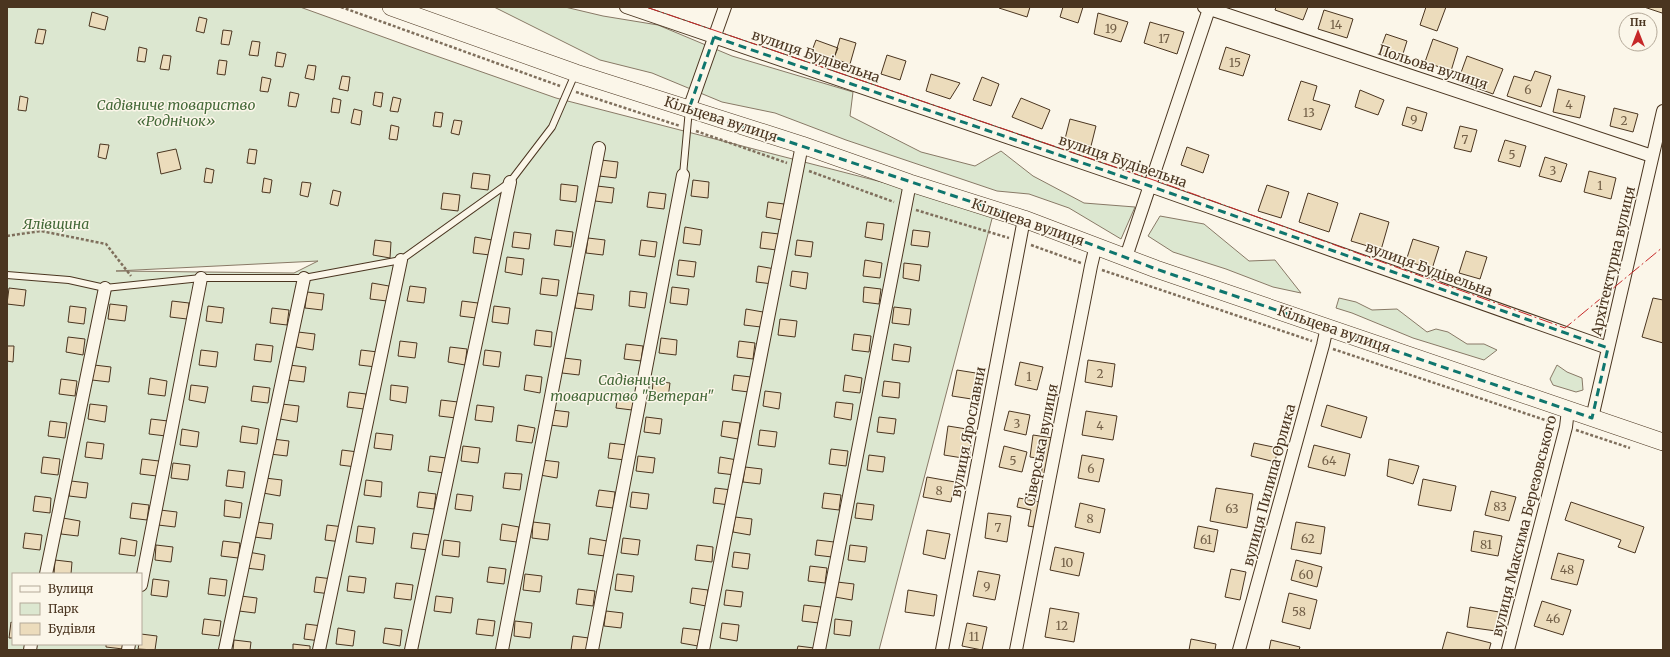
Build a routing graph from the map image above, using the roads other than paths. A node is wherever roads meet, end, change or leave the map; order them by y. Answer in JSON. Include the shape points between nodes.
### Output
{"nodes":[{"id":1,"x":391,"y":7,"type":"edge"},
{"id":2,"x":626,"y":7,"type":"edge"},
{"id":3,"x":725,"y":7,"type":"edge"},
{"id":4,"x":1206,"y":8,"type":"edge"},
{"id":5,"x":714,"y":37,"type":"junction"},
{"id":6,"x":576,"y":73,"type":"junction"},
{"id":7,"x":689,"y":109,"type":"junction"},
{"id":8,"x":1663,"y":110,"type":"edge"},
{"id":9,"x":802,"y":145,"type":"junction"},
{"id":10,"x":599,"y":148,"type":"dead end"},
{"id":11,"x":1652,"y":156,"type":"junction"},
{"id":12,"x":683,"y":175,"type":"joint"},
{"id":13,"x":510,"y":182,"type":"junction"},
{"id":14,"x":910,"y":183,"type":"junction"},
{"id":15,"x":1150,"y":186,"type":"junction"},
{"id":16,"x":1024,"y":219,"type":"junction"},
{"id":17,"x":1096,"y":245,"type":"junction"},
{"id":18,"x":1126,"y":257,"type":"junction"},
{"id":19,"x":401,"y":260,"type":"junction"},
{"id":20,"x":7,"y":275,"type":"edge"},
{"id":21,"x":201,"y":278,"type":"junction"},
{"id":22,"x":304,"y":278,"type":"junction"},
{"id":23,"x":105,"y":288,"type":"junction"},
{"id":24,"x":1327,"y":327,"type":"junction"},
{"id":25,"x":1608,"y":348,"type":"junction"},
{"id":26,"x":1568,"y":410,"type":"junction"},
{"id":27,"x":1592,"y":418,"type":"junction"},
{"id":28,"x":1663,"y":442,"type":"edge"},
{"id":29,"x":46,"y":573,"type":"edge"},
{"id":30,"x":142,"y":580,"type":"edge"},
{"id":31,"x":225,"y":650,"type":"edge"},
{"id":32,"x":319,"y":650,"type":"edge"},
{"id":33,"x":411,"y":650,"type":"edge"},
{"id":34,"x":502,"y":650,"type":"edge"},
{"id":35,"x":592,"y":650,"type":"edge"},
{"id":36,"x":703,"y":650,"type":"edge"},
{"id":37,"x":819,"y":650,"type":"edge"},
{"id":38,"x":942,"y":650,"type":"edge"},
{"id":39,"x":1016,"y":650,"type":"edge"},
{"id":40,"x":1239,"y":650,"type":"edge"},
{"id":41,"x":1508,"y":650,"type":"edge"}],
"edges":[{"from":1,"to":6,"type":"main road","name":"Кільцева вулиця"},
{"from":2,"to":5,"type":"street","name":"вулиця Будівельна"},
{"from":3,"to":5,"type":"street"},
{"from":4,"to":11,"type":"street","name":"Польова вулиця"},
{"from":4,"to":15,"type":"street"},
{"from":5,"to":7,"type":"street"},
{"from":5,"to":15,"type":"street","name":"вулиця Будівельна"},
{"from":6,"to":7,"type":"main road","name":"Кільцева вулиця"},
{"from":6,"to":13,"type":"lane","via":[[552,127]]},
{"from":7,"to":9,"type":"main road","name":"Кільцева вулиця"},
{"from":7,"to":12,"type":"lane"},
{"from":8,"to":11,"type":"street","name":"Архітектурна вулиця"},
{"from":9,"to":14,"type":"main road","name":"Кільцева вулиця"},
{"from":9,"to":36,"type":"street"},
{"from":10,"to":34,"type":"street"},
{"from":11,"to":25,"type":"street","name":"Архітектурна вулиця"},
{"from":12,"to":35,"type":"street"},
{"from":13,"to":19,"type":"lane"},
{"from":13,"to":33,"type":"street"},
{"from":14,"to":16,"type":"main road","name":"Кільцева вулиця"},
{"from":14,"to":37,"type":"street"},
{"from":15,"to":18,"type":"street"},
{"from":15,"to":25,"type":"street","name":"вулиця Будівельна"},
{"from":16,"to":17,"type":"main road","name":"Кільцева вулиця"},
{"from":16,"to":38,"type":"street","name":"вулиця Ярославни"},
{"from":17,"to":18,"type":"main road","name":"Кільцева вулиця"},
{"from":17,"to":39,"type":"street","name":"Сіверська вулиця"},
{"from":18,"to":24,"type":"main road","name":"Кільцева вулиця"},
{"from":19,"to":22,"type":"lane"},
{"from":19,"to":32,"type":"street"},
{"from":20,"to":23,"type":"lane","via":[[69,280]]},
{"from":21,"to":22,"type":"lane"},
{"from":21,"to":23,"type":"lane"},
{"from":21,"to":30,"type":"street"},
{"from":22,"to":31,"type":"street"},
{"from":23,"to":29,"type":"street"},
{"from":24,"to":26,"type":"main road","name":"Кільцева вулиця"},
{"from":24,"to":40,"type":"street","name":"вулиця Пилипа Орлика"},
{"from":25,"to":27,"type":"street","name":"Архітектурна вулиця"},
{"from":26,"to":27,"type":"main road","name":"Кільцева вулиця"},
{"from":26,"to":41,"type":"street","name":"вулиця Максима Березовського","via":[[1566,427]]},
{"from":27,"to":28,"type":"main road","name":"Кільцева вулиця"}]}
